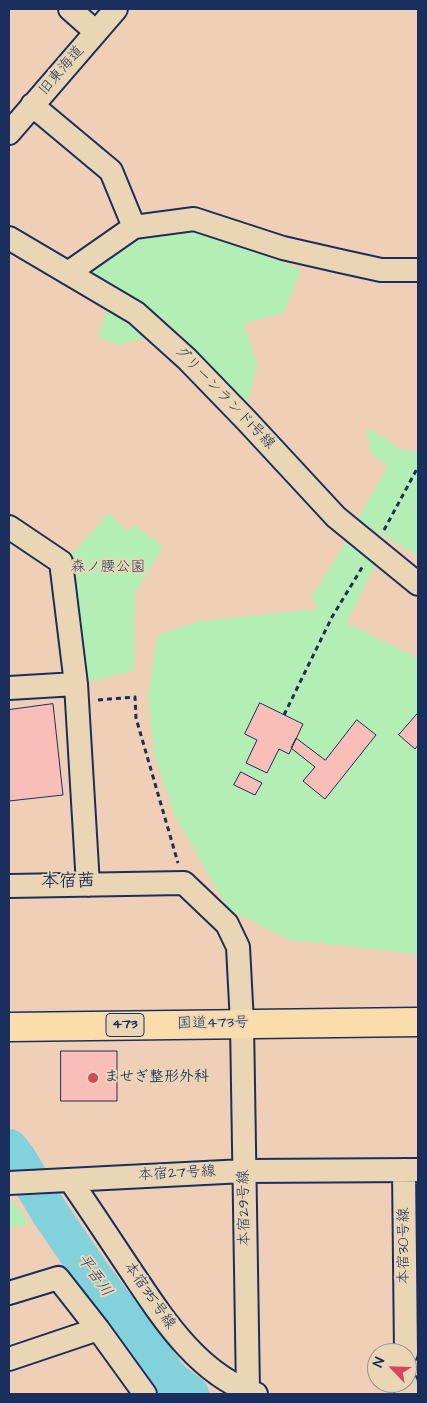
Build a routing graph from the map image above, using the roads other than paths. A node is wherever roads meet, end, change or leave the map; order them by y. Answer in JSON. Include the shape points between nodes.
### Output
{"nodes":[{"id":1,"x":70,"y":9,"type":"edge"},
{"id":2,"x":116,"y":9,"type":"edge"},
{"id":3,"x":96,"y":32,"type":"junction"},
{"id":4,"x":32,"y":106,"type":"junction"},
{"id":5,"x":9,"y":133,"type":"edge"},
{"id":6,"x":134,"y":228,"type":"junction"},
{"id":7,"x":9,"y":238,"type":"edge"},
{"id":8,"x":418,"y":270,"type":"edge"},
{"id":9,"x":68,"y":273,"type":"junction"},
{"id":10,"x":9,"y":527,"type":"edge"},
{"id":11,"x":418,"y":584,"type":"edge"},
{"id":12,"x":9,"y":688,"type":"edge"},
{"id":13,"x":77,"y":693,"type":"junction"},
{"id":14,"x":88,"y":885,"type":"junction"},
{"id":15,"x":9,"y":886,"type":"edge"},
{"id":16,"x":418,"y":1022,"type":"edge"},
{"id":17,"x":242,"y":1024,"type":"junction"},
{"id":18,"x":9,"y":1028,"type":"edge"},
{"id":19,"x":411,"y":1170,"type":"edge"},
{"id":20,"x":244,"y":1171,"type":"junction"},
{"id":21,"x":62,"y":1180,"type":"junction"},
{"id":22,"x":9,"y":1183,"type":"edge"},
{"id":23,"x":9,"y":1293,"type":"edge"},
{"id":24,"x":98,"y":1329,"type":"junction"},
{"id":25,"x":406,"y":1343,"type":"edge"},
{"id":26,"x":9,"y":1359,"type":"edge"},
{"id":27,"x":252,"y":1393,"type":"edge"},
{"id":28,"x":145,"y":1394,"type":"edge"}],
"edges":[{"from":1,"to":3,"type":"street"},
{"from":2,"to":3,"type":"street","name":"旧東海道"},
{"from":3,"to":4,"type":"street","name":"旧東海道"},
{"from":4,"to":5,"type":"street","name":"旧東海道"},
{"from":4,"to":6,"type":"street","via":[[111,171]]},
{"from":6,"to":8,"type":"street","via":[[194,219],[283,248],[340,262],[381,270]]},
{"from":6,"to":9,"type":"street"},
{"from":7,"to":9,"type":"street","name":"グリーンランド1号線"},
{"from":9,"to":11,"type":"street","name":"グリーンランド1号線","via":[[136,313],[188,359],[336,517]]},
{"from":10,"to":13,"type":"street","via":[[61,562]]},
{"from":12,"to":13,"type":"street"},
{"from":13,"to":14,"type":"street"},
{"from":14,"to":15,"type":"street"},
{"from":14,"to":17,"type":"street","name":"本宿29号線","via":[[184,883],[227,924],[238,946]]},
{"from":16,"to":17,"type":"highway","name":"国道473号","number":"473"},
{"from":17,"to":18,"type":"highway","name":"国道473号","number":"473"},
{"from":17,"to":20,"type":"street","name":"本宿29号線"},
{"from":19,"to":20,"type":"street","name":"本宿27号線"},
{"from":19,"to":25,"type":"street","name":"本宿30号線"},
{"from":20,"to":21,"type":"street","name":"本宿27号線"},
{"from":20,"to":27,"type":"street","name":"本宿29号線"},
{"from":21,"to":22,"type":"street","name":"本宿27号線"},
{"from":21,"to":27,"type":"street","name":"本宿35号線","via":[[190,1350],[219,1376]]},
{"from":23,"to":24,"type":"street","via":[[58,1278]]},
{"from":24,"to":26,"type":"street"},
{"from":24,"to":28,"type":"street"}]}
